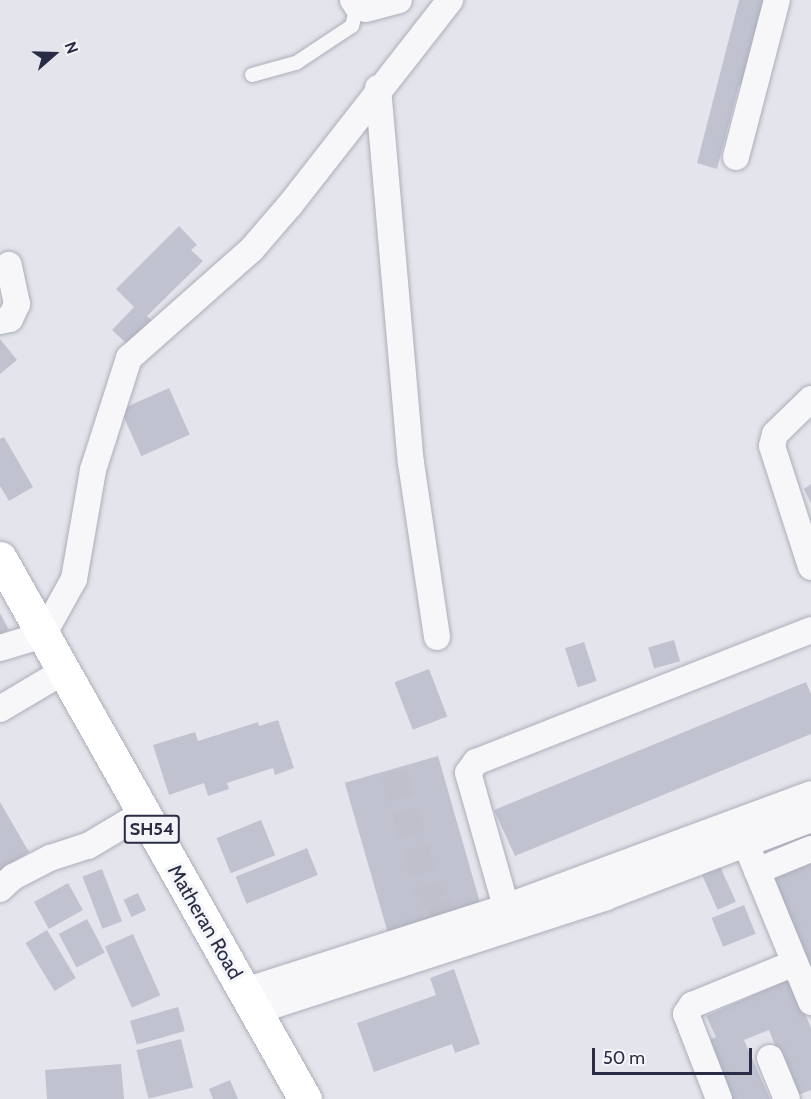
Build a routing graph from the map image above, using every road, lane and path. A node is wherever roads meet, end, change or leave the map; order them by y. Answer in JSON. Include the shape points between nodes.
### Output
{"nodes":[{"id":1,"x":399,"y":0,"type":"edge"},
{"id":2,"x":450,"y":0,"type":"edge"},
{"id":3,"x":777,"y":0,"type":"edge"},
{"id":4,"x":355,"y":3,"type":"edge"},
{"id":5,"x":252,"y":75,"type":"dead end"},
{"id":6,"x":378,"y":88,"type":"junction"},
{"id":7,"x":736,"y":157,"type":"dead end"},
{"id":8,"x":9,"y":265,"type":"dead end"},
{"id":9,"x":0,"y":321,"type":"edge"},
{"id":10,"x":811,"y":399,"type":"edge"},
{"id":11,"x":0,"y":558,"type":"edge"},
{"id":12,"x":811,"y":567,"type":"edge"},
{"id":13,"x":811,"y":630,"type":"edge"},
{"id":14,"x":43,"y":634,"type":"junction"},
{"id":15,"x":437,"y":638,"type":"dead end"},
{"id":16,"x":0,"y":648,"type":"edge"},
{"id":17,"x":64,"y":671,"type":"junction"},
{"id":18,"x":0,"y":709,"type":"edge"},
{"id":19,"x":811,"y":794,"type":"edge"},
{"id":20,"x":143,"y":813,"type":"junction"},
{"id":21,"x":811,"y":819,"type":"edge"},
{"id":22,"x":746,"y":844,"type":"junction"},
{"id":23,"x":811,"y":849,"type":"edge"},
{"id":24,"x":757,"y":871,"type":"junction"},
{"id":25,"x":0,"y":889,"type":"edge"},
{"id":26,"x":509,"y":917,"type":"junction"},
{"id":27,"x":795,"y":963,"type":"junction"},
{"id":28,"x":250,"y":1001,"type":"junction"},
{"id":29,"x":811,"y":1002,"type":"edge"},
{"id":30,"x":770,"y":1058,"type":"dead end"},
{"id":31,"x":304,"y":1099,"type":"edge"},
{"id":32,"x":719,"y":1099,"type":"edge"},
{"id":33,"x":787,"y":1099,"type":"edge"}],
"edges":[{"from":1,"to":4,"type":"street","via":[[378,7]]},
{"from":2,"to":6,"type":"street"},
{"from":3,"to":7,"type":"street"},
{"from":4,"to":5,"type":"lane","via":[[352,26],[296,63]]},
{"from":6,"to":14,"type":"street","via":[[252,249],[129,358],[93,470],[74,579]]},
{"from":6,"to":15,"type":"street","via":[[411,464]]},
{"from":8,"to":9,"type":"street","via":[[17,304],[10,319]]},
{"from":10,"to":12,"type":"street","via":[[775,434],[772,446]]},
{"from":11,"to":14,"type":"main road","name":"Matheran Road","number":"SH54"},
{"from":13,"to":26,"type":"street","via":[[476,762],[468,773]]},
{"from":14,"to":16,"type":"street"},
{"from":14,"to":17,"type":"main road","name":"Matheran Road","number":"SH54"},
{"from":17,"to":18,"type":"street"},
{"from":17,"to":20,"type":"main road","name":"Matheran Road","number":"SH54"},
{"from":19,"to":26,"type":"street"},
{"from":20,"to":25,"type":"street","via":[[88,846],[50,858],[13,877]]},
{"from":20,"to":28,"type":"main road","name":"Matheran Road","number":"SH54"},
{"from":21,"to":22,"type":"street"},
{"from":22,"to":24,"type":"street"},
{"from":22,"to":26,"type":"street"},
{"from":23,"to":24,"type":"street"},
{"from":24,"to":27,"type":"street"},
{"from":26,"to":28,"type":"street"},
{"from":26,"to":28,"type":"street","via":[[436,924]]},
{"from":27,"to":29,"type":"street"},
{"from":27,"to":32,"type":"street","via":[[692,1005],[686,1014]]},
{"from":28,"to":31,"type":"main road","name":"Matheran Road","number":"SH54"},
{"from":30,"to":33,"type":"street"}]}
